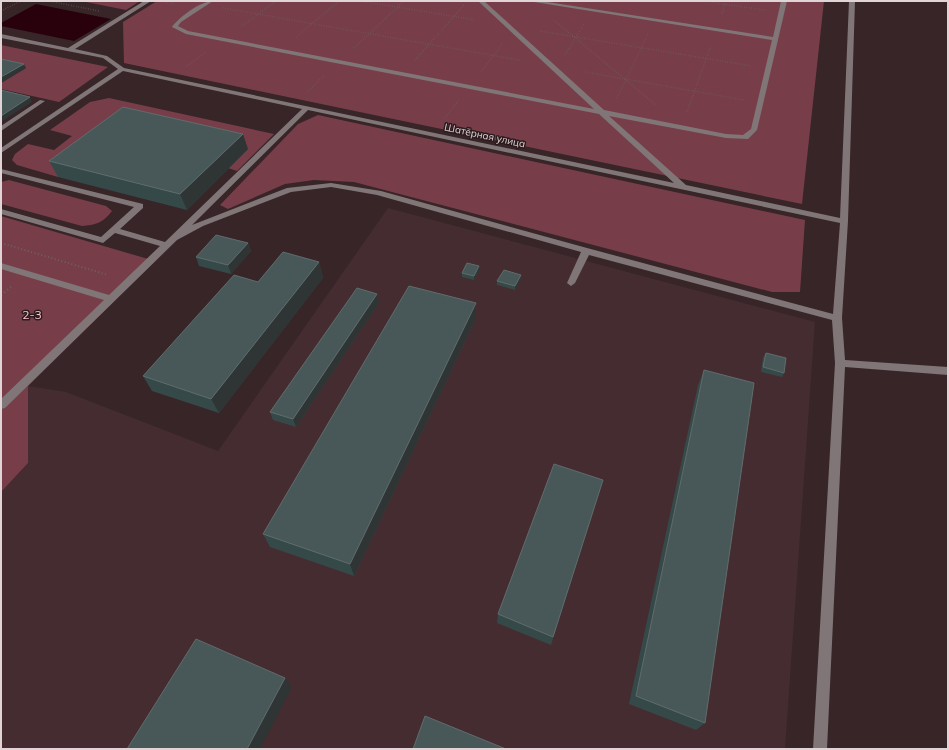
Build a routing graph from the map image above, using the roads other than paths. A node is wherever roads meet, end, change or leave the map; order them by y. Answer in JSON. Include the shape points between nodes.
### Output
{"nodes":[{"id":1,"x":148,"y":1,"type":"edge"},
{"id":2,"x":481,"y":1,"type":"edge"},
{"id":3,"x":533,"y":1,"type":"edge"},
{"id":4,"x":784,"y":1,"type":"edge"},
{"id":5,"x":852,"y":1,"type":"edge"},
{"id":6,"x":207,"y":3,"type":"edge"},
{"id":7,"x":1,"y":36,"type":"edge"},
{"id":8,"x":775,"y":39,"type":"junction"},
{"id":9,"x":69,"y":50,"type":"junction"},
{"id":10,"x":122,"y":69,"type":"junction"},
{"id":11,"x":42,"y":101,"type":"dead end"},
{"id":12,"x":307,"y":108,"type":"junction"},
{"id":13,"x":606,"y":113,"type":"junction"},
{"id":14,"x":1,"y":129,"type":"edge"},
{"id":15,"x":1,"y":151,"type":"edge"},
{"id":16,"x":1,"y":170,"type":"edge"},
{"id":17,"x":683,"y":188,"type":"junction"},
{"id":18,"x":1,"y":211,"type":"edge"},
{"id":19,"x":844,"y":221,"type":"junction"},
{"id":20,"x":114,"y":230,"type":"junction"},
{"id":21,"x":174,"y":238,"type":"junction"},
{"id":22,"x":166,"y":245,"type":"junction"},
{"id":23,"x":586,"y":251,"type":"junction"},
{"id":24,"x":1,"y":266,"type":"edge"},
{"id":25,"x":571,"y":283,"type":"dead end"},
{"id":26,"x":111,"y":299,"type":"junction"},
{"id":27,"x":837,"y":318,"type":"junction"},
{"id":28,"x":840,"y":363,"type":"junction"},
{"id":29,"x":948,"y":371,"type":"edge"},
{"id":30,"x":1,"y":405,"type":"edge"},
{"id":31,"x":820,"y":749,"type":"edge"}],
"edges":[{"from":1,"to":9,"type":"street"},
{"from":2,"to":13,"type":"street"},
{"from":3,"to":8,"type":"street"},
{"from":4,"to":8,"type":"street"},
{"from":5,"to":19,"type":"street"},
{"from":6,"to":13,"type":"street","via":[[179,21],[176,28]]},
{"from":7,"to":9,"type":"street"},
{"from":8,"to":13,"type":"street","via":[[754,130],[746,137],[726,136]]},
{"from":9,"to":10,"type":"street","via":[[105,57]]},
{"from":10,"to":12,"type":"street","name":"Шатёрная улица"},
{"from":10,"to":15,"type":"street"},
{"from":11,"to":14,"type":"street"},
{"from":12,"to":17,"type":"street","name":"Шатёрная улица"},
{"from":12,"to":21,"type":"street"},
{"from":13,"to":17,"type":"street"},
{"from":16,"to":20,"type":"street","via":[[140,206]]},
{"from":17,"to":19,"type":"street","name":"Шатёрная улица"},
{"from":18,"to":20,"type":"street","via":[[104,240]]},
{"from":19,"to":27,"type":"street"},
{"from":20,"to":22,"type":"street"},
{"from":21,"to":22,"type":"street"},
{"from":21,"to":23,"type":"street","via":[[200,224],[290,190],[331,185],[378,194]]},
{"from":22,"to":26,"type":"street"},
{"from":23,"to":25,"type":"street"},
{"from":23,"to":27,"type":"street"},
{"from":24,"to":26,"type":"street"},
{"from":26,"to":30,"type":"street"},
{"from":27,"to":28,"type":"street"},
{"from":28,"to":29,"type":"street"},
{"from":28,"to":31,"type":"street"}]}
